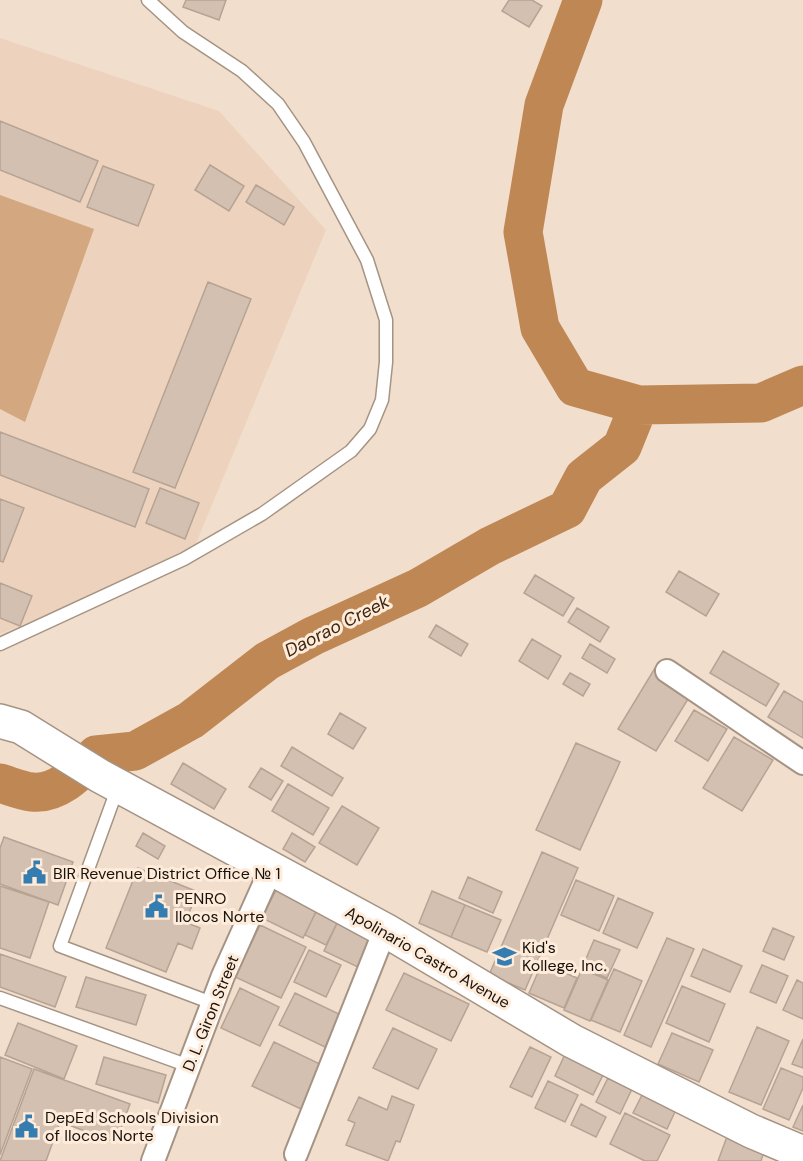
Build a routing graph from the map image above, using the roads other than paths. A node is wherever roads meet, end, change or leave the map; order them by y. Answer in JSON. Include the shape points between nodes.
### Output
{"nodes":[{"id":1,"x":148,"y":0,"type":"edge"},
{"id":2,"x":0,"y":644,"type":"edge"},
{"id":3,"x":668,"y":671,"type":"dead end"},
{"id":4,"x":0,"y":702,"type":"edge"},
{"id":5,"x":10,"y":724,"type":"edge"},
{"id":6,"x":803,"y":763,"type":"edge"},
{"id":7,"x":109,"y":781,"type":"junction"},
{"id":8,"x":272,"y":867,"type":"junction"},
{"id":9,"x":385,"y":930,"type":"junction"},
{"id":10,"x":0,"y":998,"type":"edge"},
{"id":11,"x":212,"y":1003,"type":"junction"},
{"id":12,"x":189,"y":1066,"type":"junction"},
{"id":13,"x":803,"y":1153,"type":"edge"},
{"id":14,"x":296,"y":1154,"type":"dead end"},
{"id":15,"x":153,"y":1161,"type":"edge"}],
"edges":[{"from":1,"to":2,"type":"lane","via":[[183,32],[242,71],[278,104],[304,142],[367,260],[386,320],[382,400],[370,429],[351,451],[262,514],[184,559]]},
{"from":3,"to":6,"type":"street"},
{"from":4,"to":5,"type":"main road"},
{"from":5,"to":7,"type":"main road","name":"Apolinario Castro Avenue"},
{"from":7,"to":8,"type":"main road","name":"Apolinario Castro Avenue"},
{"from":7,"to":11,"type":"lane","via":[[60,946]]},
{"from":8,"to":9,"type":"main road","name":"Apolinario Castro Avenue"},
{"from":8,"to":11,"type":"street","name":"D. L. Giron Street"},
{"from":9,"to":13,"type":"main road","name":"Apolinario Castro Avenue","via":[[572,1041]]},
{"from":9,"to":14,"type":"street"},
{"from":10,"to":12,"type":"lane"},
{"from":11,"to":12,"type":"street","name":"D. L. Giron Street"},
{"from":12,"to":15,"type":"street","name":"D. L. Giron Street"}]}
